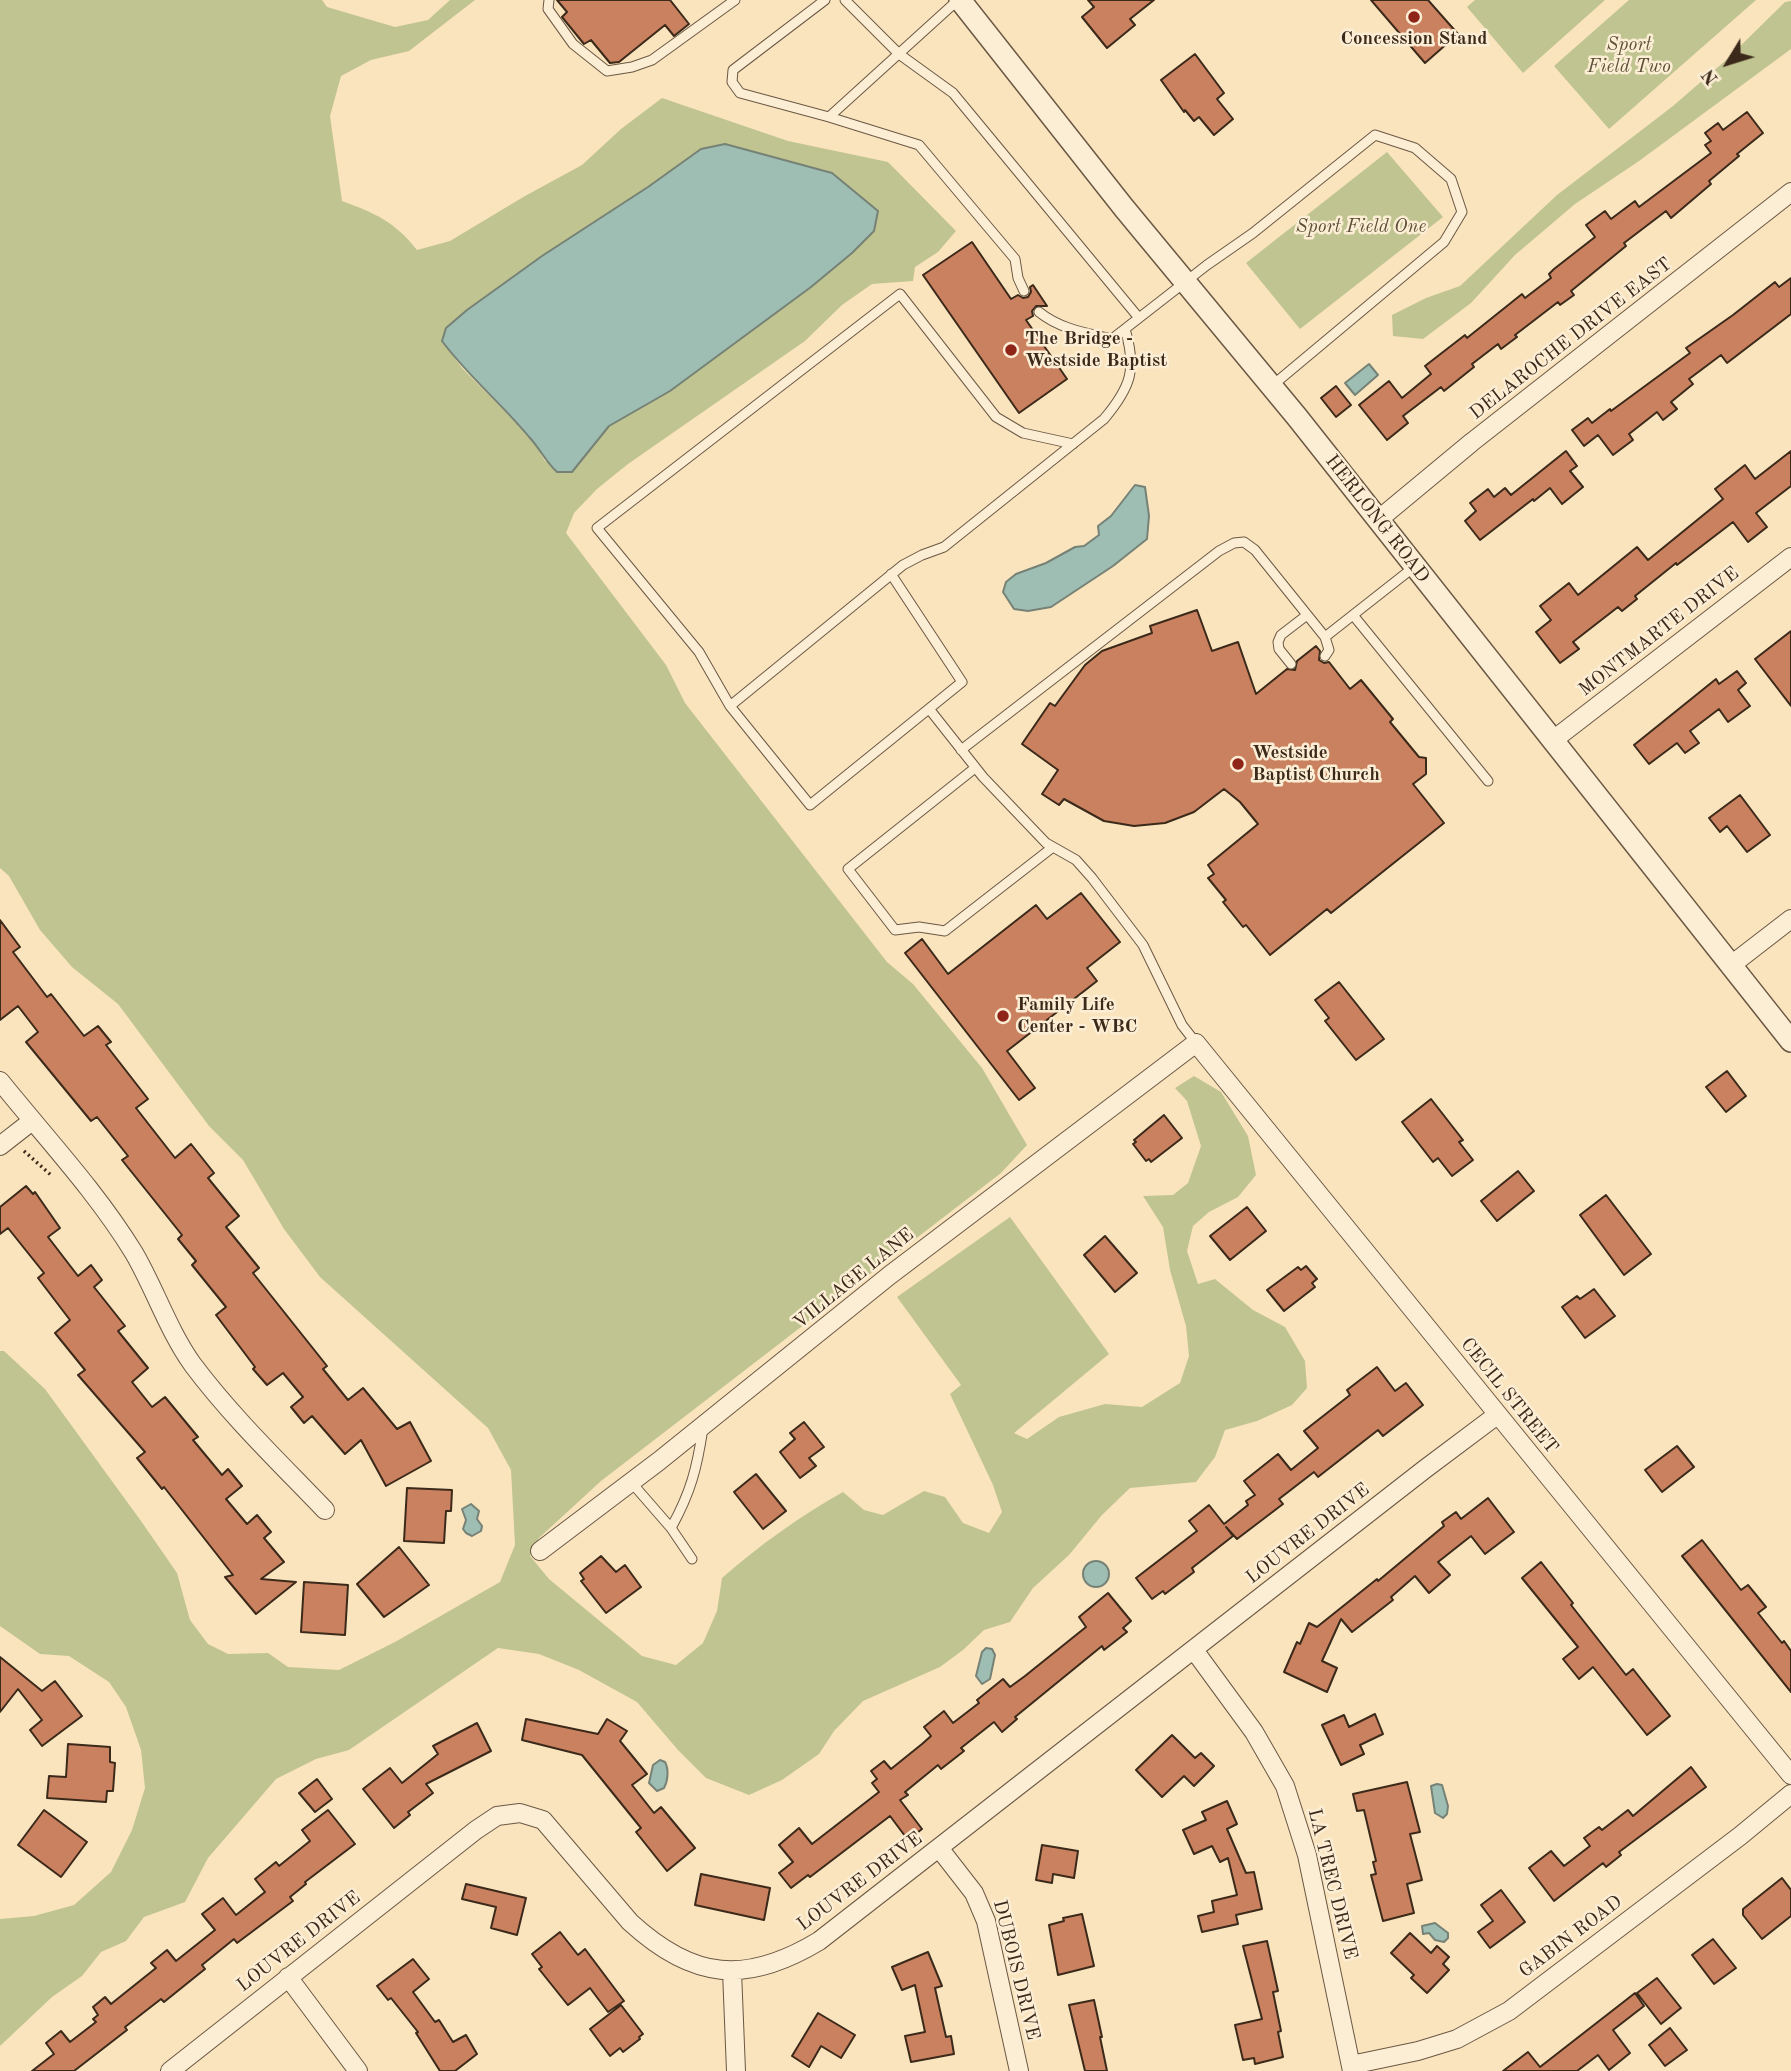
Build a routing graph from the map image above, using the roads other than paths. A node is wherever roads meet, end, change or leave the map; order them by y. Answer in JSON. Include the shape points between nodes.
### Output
{"nodes":[{"id":1,"x":549,"y":0,"type":"edge"},
{"id":2,"x":735,"y":0,"type":"edge"},
{"id":3,"x":825,"y":0,"type":"edge"},
{"id":4,"x":845,"y":0,"type":"edge"},
{"id":5,"x":959,"y":0,"type":"edge"},
{"id":6,"x":899,"y":54,"type":"junction"},
{"id":7,"x":829,"y":117,"type":"junction"},
{"id":8,"x":1791,"y":192,"type":"edge"},
{"id":9,"x":1185,"y":282,"type":"junction"},
{"id":10,"x":1024,"y":291,"type":"dead end"},
{"id":11,"x":1039,"y":312,"type":"dead end"},
{"id":12,"x":1139,"y":318,"type":"junction"},
{"id":13,"x":1125,"y":329,"type":"junction"},
{"id":14,"x":1271,"y":386,"type":"junction"},
{"id":15,"x":1073,"y":444,"type":"junction"},
{"id":16,"x":1378,"y":520,"type":"junction"},
{"id":17,"x":1791,"y":557,"type":"edge"},
{"id":18,"x":1415,"y":566,"type":"junction"},
{"id":19,"x":891,"y":574,"type":"junction"},
{"id":20,"x":1307,"y":615,"type":"junction"},
{"id":21,"x":1353,"y":615,"type":"junction"},
{"id":22,"x":1325,"y":638,"type":"junction"},
{"id":23,"x":1325,"y":656,"type":"dead end"},
{"id":24,"x":1291,"y":664,"type":"dead end"},
{"id":25,"x":730,"y":706,"type":"junction"},
{"id":26,"x":930,"y":710,"type":"junction"},
{"id":27,"x":1552,"y":741,"type":"junction"},
{"id":28,"x":961,"y":750,"type":"junction"},
{"id":29,"x":975,"y":768,"type":"junction"},
{"id":30,"x":1488,"y":781,"type":"dead end"},
{"id":31,"x":1053,"y":847,"type":"junction"},
{"id":32,"x":1791,"y":919,"type":"edge"},
{"id":33,"x":1730,"y":966,"type":"junction"},
{"id":34,"x":1791,"y":1041,"type":"edge"},
{"id":35,"x":1196,"y":1043,"type":"junction"},
{"id":36,"x":0,"y":1081,"type":"edge"},
{"id":37,"x":32,"y":1121,"type":"junction"},
{"id":38,"x":0,"y":1146,"type":"edge"},
{"id":39,"x":1497,"y":1415,"type":"junction"},
{"id":40,"x":703,"y":1426,"type":"junction"},
{"id":41,"x":631,"y":1482,"type":"junction"},
{"id":42,"x":325,"y":1510,"type":"dead end"},
{"id":43,"x":671,"y":1528,"type":"junction"},
{"id":44,"x":540,"y":1551,"type":"dead end"},
{"id":45,"x":692,"y":1559,"type":"dead end"},
{"id":46,"x":1194,"y":1650,"type":"junction"},
{"id":47,"x":1791,"y":1775,"type":"edge"},
{"id":48,"x":1791,"y":1794,"type":"edge"},
{"id":49,"x":939,"y":1848,"type":"junction"},
{"id":50,"x":732,"y":1971,"type":"junction"},
{"id":51,"x":288,"y":1977,"type":"junction"},
{"id":52,"x":1352,"y":2068,"type":"edge"},
{"id":53,"x":170,"y":2071,"type":"edge"},
{"id":54,"x":358,"y":2071,"type":"edge"},
{"id":55,"x":736,"y":2071,"type":"edge"},
{"id":56,"x":1019,"y":2071,"type":"edge"}],
"edges":[{"from":1,"to":2,"type":"lane","via":[[548,9],[573,44],[607,71],[652,60]]},
{"from":3,"to":7,"type":"lane","via":[[733,70],[732,82],[740,93]]},
{"from":4,"to":6,"type":"lane"},
{"from":5,"to":6,"type":"lane"},
{"from":5,"to":9,"type":"street","name":"HERLONG ROAD"},
{"from":6,"to":7,"type":"lane"},
{"from":6,"to":12,"type":"lane","via":[[953,93]]},
{"from":7,"to":10,"type":"lane","via":[[919,145],[1015,258]]},
{"from":8,"to":16,"type":"street","name":"DELAROCHE DRIVE EAST"},
{"from":9,"to":12,"type":"lane"},
{"from":9,"to":14,"type":"street","name":"HERLONG ROAD"},
{"from":9,"to":14,"type":"lane","via":[[1375,135],[1415,148],[1451,179],[1462,212],[1444,242]]},
{"from":11,"to":13,"type":"lane","via":[[1076,331],[1112,339]]},
{"from":12,"to":13,"type":"lane"},
{"from":13,"to":15,"type":"lane","via":[[1132,353],[1130,380],[1104,419]]},
{"from":14,"to":16,"type":"street","name":"HERLONG ROAD"},
{"from":15,"to":19,"type":"lane","via":[[944,548]]},
{"from":15,"to":25,"type":"lane","via":[[1023,433],[996,417],[900,294],[597,528],[699,652]]},
{"from":16,"to":18,"type":"street","name":"HERLONG ROAD"},
{"from":17,"to":27,"type":"street","name":"MONTMARTE DRIVE"},
{"from":18,"to":21,"type":"lane"},
{"from":18,"to":27,"type":"street","name":"HERLONG ROAD"},
{"from":19,"to":25,"type":"lane"},
{"from":19,"to":26,"type":"lane","via":[[962,682]]},
{"from":20,"to":22,"type":"lane"},
{"from":20,"to":24,"type":"lane","via":[[1278,642]]},
{"from":20,"to":28,"type":"lane","via":[[1255,550],[1244,542],[1234,543]]},
{"from":21,"to":22,"type":"lane"},
{"from":21,"to":30,"type":"lane"},
{"from":22,"to":23,"type":"lane","via":[[1329,650]]},
{"from":25,"to":26,"type":"lane","via":[[810,806]]},
{"from":26,"to":28,"type":"lane"},
{"from":27,"to":33,"type":"street","name":"HERLONG ROAD"},
{"from":28,"to":29,"type":"lane"},
{"from":29,"to":31,"type":"lane"},
{"from":29,"to":31,"type":"lane","via":[[848,869],[895,930],[945,931]]},
{"from":31,"to":35,"type":"lane","via":[[1076,860],[1143,945],[1185,1031]]},
{"from":32,"to":33,"type":"street"},
{"from":33,"to":34,"type":"street","name":"HERLONG ROAD"},
{"from":35,"to":39,"type":"street","name":"CECIL STREET"},
{"from":35,"to":40,"type":"street","name":"VILLAGE LANE","via":[[890,1275]]},
{"from":36,"to":37,"type":"street"},
{"from":37,"to":38,"type":"street"},
{"from":37,"to":42,"type":"street","via":[[114,1222],[170,1327],[215,1394]]},
{"from":39,"to":46,"type":"street","name":"LOUVRE DRIVE"},
{"from":39,"to":47,"type":"street","name":"CECIL STREET"},
{"from":40,"to":41,"type":"street","name":"VILLAGE LANE"},
{"from":40,"to":43,"type":"lane","via":[[696,1473]]},
{"from":41,"to":43,"type":"lane"},
{"from":41,"to":44,"type":"street","name":"VILLAGE LANE"},
{"from":43,"to":45,"type":"lane"},
{"from":46,"to":49,"type":"street","name":"LOUVRE DRIVE"},
{"from":46,"to":52,"type":"street","name":"LA TREC DRIVE","via":[[1254,1732],[1285,1786],[1307,1855]]},
{"from":48,"to":52,"type":"street","name":"GABIN ROAD","via":[[1509,2011],[1457,2039]]},
{"from":49,"to":50,"type":"street","name":"LOUVRE DRIVE","via":[[795,1956],[761,1968]]},
{"from":49,"to":56,"type":"street","name":"DUBOIS DRIVE","via":[[974,1893],[986,1920]]},
{"from":50,"to":51,"type":"street","name":"LOUVRE DRIVE","via":[[682,1959],[643,1935],[542,1820],[520,1814],[497,1816],[476,1830]]},
{"from":50,"to":55,"type":"street"},
{"from":51,"to":53,"type":"street","name":"LOUVRE DRIVE"},
{"from":51,"to":54,"type":"street"}]}
